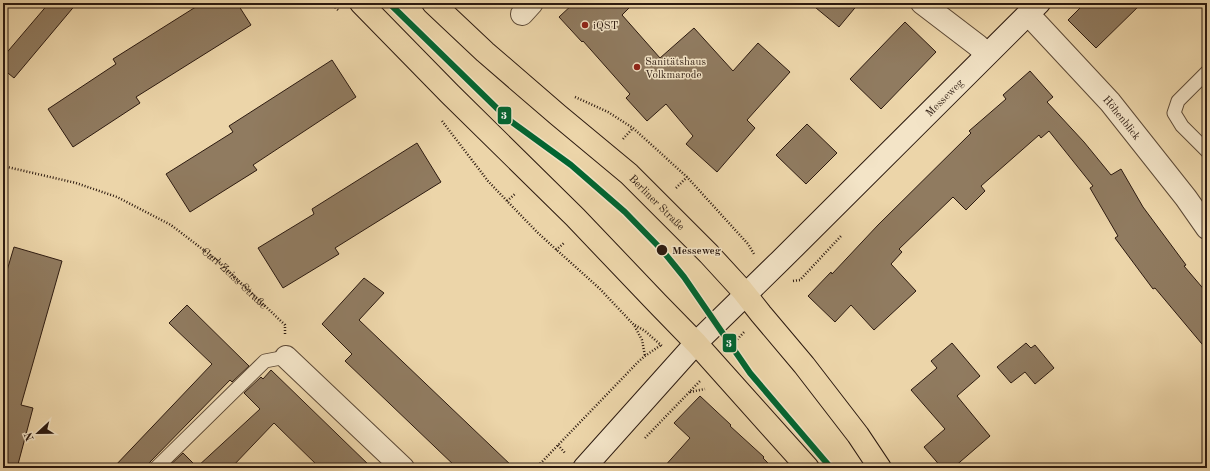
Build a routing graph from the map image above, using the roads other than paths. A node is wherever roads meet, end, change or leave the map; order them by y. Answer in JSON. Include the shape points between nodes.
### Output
{"nodes":[{"id":1,"x":361,"y":3,"type":"edge"},
{"id":2,"x":433,"y":3,"type":"edge"},
{"id":3,"x":922,"y":3,"type":"edge"},
{"id":4,"x":1034,"y":9,"type":"edge"},
{"id":5,"x":988,"y":54,"type":"junction"},
{"id":6,"x":1207,"y":72,"type":"edge"},
{"id":7,"x":1207,"y":151,"type":"edge"},
{"id":8,"x":1207,"y":228,"type":"edge"},
{"id":9,"x":746,"y":295,"type":"junction"},
{"id":10,"x":696,"y":343,"type":"junction"},
{"id":11,"x":286,"y":357,"type":"joint"},
{"id":12,"x":156,"y":468,"type":"edge"},
{"id":13,"x":403,"y":468,"type":"edge"},
{"id":14,"x":584,"y":468,"type":"edge"},
{"id":15,"x":808,"y":468,"type":"edge"},
{"id":16,"x":880,"y":468,"type":"edge"}],
"edges":[{"from":1,"to":10,"type":"main road","via":[[575,217]]},
{"from":2,"to":9,"type":"main road","name":"Berliner Straße","via":[[485,52],[629,174],[690,234]]},
{"from":3,"to":5,"type":"main road"},
{"from":4,"to":5,"type":"main road","name":"Messeweg"},
{"from":4,"to":8,"type":"main road","name":"Höhenblick","via":[[1186,198]]},
{"from":5,"to":9,"type":"main road","name":"Messeweg"},
{"from":6,"to":7,"type":"lane","via":[[1178,101],[1174,113],[1182,126]]},
{"from":9,"to":10,"type":"main road","name":"Messeweg"},
{"from":9,"to":16,"type":"main road","name":"Berliner Straße","via":[[858,435]]},
{"from":10,"to":14,"type":"main road","name":"Messeweg"},
{"from":10,"to":15,"type":"main road"},
{"from":11,"to":12,"type":"lane","via":[[265,360]]},
{"from":11,"to":13,"type":"main road"}]}
